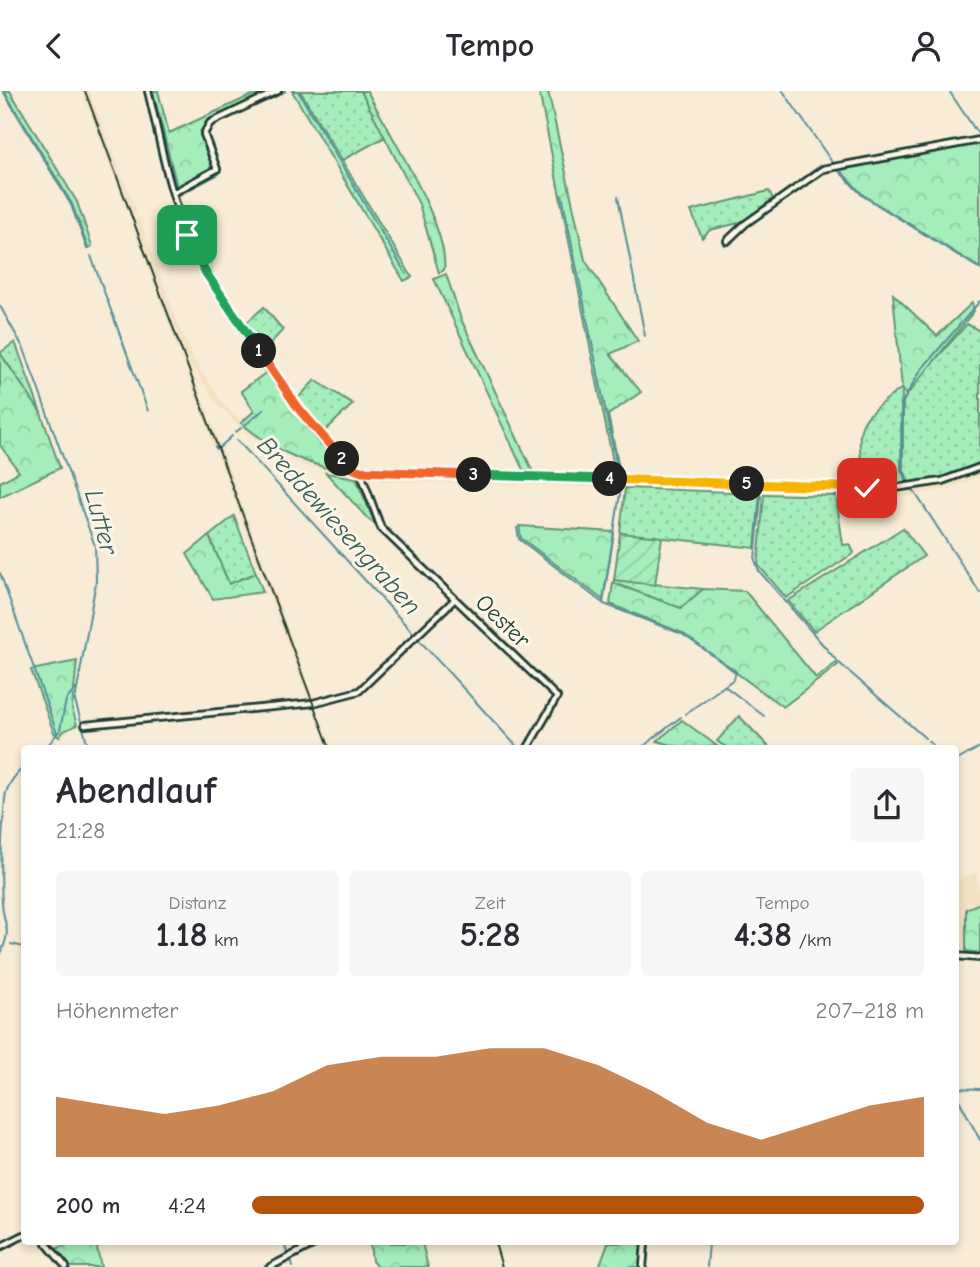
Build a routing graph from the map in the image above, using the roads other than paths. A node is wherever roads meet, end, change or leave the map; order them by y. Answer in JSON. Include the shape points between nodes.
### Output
{"nodes":[{"id":1,"x":148,"y":91,"type":"edge"},
{"id":2,"x":278,"y":91,"type":"edge"},
{"id":3,"x":980,"y":140,"type":"edge"},
{"id":4,"x":173,"y":193,"type":"junction"},
{"id":5,"x":727,"y":241,"type":"dead end"},
{"id":6,"x":980,"y":467,"type":"edge"},
{"id":7,"x":360,"y":471,"type":"junction"},
{"id":8,"x":455,"y":600,"type":"junction"},
{"id":9,"x":85,"y":725,"type":"dead end"},
{"id":10,"x":529,"y":745,"type":"edge"},
{"id":11,"x":959,"y":956,"type":"edge"},
{"id":12,"x":980,"y":958,"type":"edge"},
{"id":13,"x":21,"y":1236,"type":"edge"},
{"id":14,"x":48,"y":1245,"type":"edge"},
{"id":15,"x":312,"y":1245,"type":"edge"},
{"id":16,"x":645,"y":1245,"type":"edge"},
{"id":17,"x":0,"y":1247,"type":"edge"},
{"id":18,"x":66,"y":1267,"type":"edge"},
{"id":19,"x":270,"y":1267,"type":"edge"},
{"id":20,"x":643,"y":1267,"type":"edge"}],
"edges":[{"from":1,"to":4,"type":"street"},
{"from":2,"to":4,"type":"street","via":[[210,123],[204,134],[217,169]]},
{"from":3,"to":5,"type":"street","via":[[823,169]]},
{"from":4,"to":7,"type":"street","via":[[187,235],[213,284],[299,409],[345,464]]},
{"from":6,"to":7,"type":"street","via":[[907,488]]},
{"from":7,"to":8,"type":"street","name":"Oester","via":[[382,529]]},
{"from":8,"to":9,"type":"street","via":[[359,691],[313,703]]},
{"from":8,"to":10,"type":"street","name":"Oester","via":[[557,697]]},
{"from":11,"to":12,"type":"street"},
{"from":13,"to":17,"type":"street"},
{"from":14,"to":18,"type":"street"},
{"from":15,"to":19,"type":"street"},
{"from":16,"to":20,"type":"street"}]}
